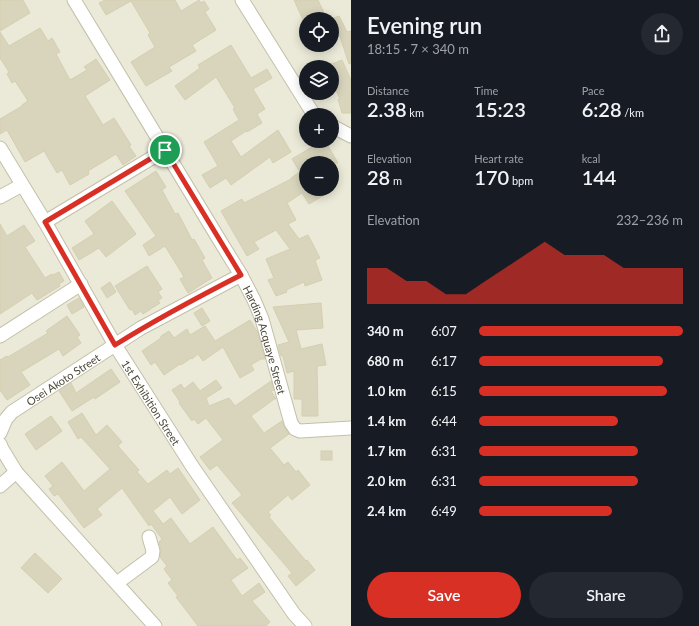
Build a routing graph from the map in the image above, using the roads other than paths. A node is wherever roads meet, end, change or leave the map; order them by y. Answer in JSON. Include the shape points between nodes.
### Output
{"nodes":[{"id":1,"x":74,"y":0,"type":"edge"},
{"id":2,"x":242,"y":0,"type":"edge"},
{"id":3,"x":310,"y":108,"type":"edge"},
{"id":4,"x":339,"y":130,"type":"edge"},
{"id":5,"x":351,"y":136,"type":"edge"},
{"id":6,"x":0,"y":148,"type":"edge"},
{"id":7,"x":165,"y":150,"type":"junction"},
{"id":8,"x":22,"y":185,"type":"junction"},
{"id":9,"x":0,"y":197,"type":"edge"},
{"id":10,"x":45,"y":222,"type":"junction"},
{"id":11,"x":241,"y":275,"type":"junction"},
{"id":12,"x":81,"y":284,"type":"junction"},
{"id":13,"x":0,"y":336,"type":"edge"},
{"id":14,"x":115,"y":345,"type":"junction"},
{"id":15,"x":351,"y":428,"type":"edge"},
{"id":16,"x":0,"y":433,"type":"edge"},
{"id":17,"x":0,"y":444,"type":"edge"},
{"id":18,"x":16,"y":472,"type":"junction"},
{"id":19,"x":0,"y":486,"type":"edge"},
{"id":20,"x":149,"y":537,"type":"dead end"},
{"id":21,"x":117,"y":583,"type":"junction"},
{"id":22,"x":155,"y":626,"type":"edge"},
{"id":23,"x":305,"y":626,"type":"edge"}],
"edges":[{"from":1,"to":7,"type":"street","name":"Harding Acquaye Street"},
{"from":2,"to":3,"type":"street"},
{"from":4,"to":5,"type":"street"},
{"from":6,"to":8,"type":"street","name":"1st Exhibition Street"},
{"from":7,"to":10,"type":"street"},
{"from":7,"to":11,"type":"street","name":"Harding Acquaye Street"},
{"from":8,"to":9,"type":"street"},
{"from":8,"to":10,"type":"street","name":"1st Exhibition Street"},
{"from":10,"to":12,"type":"street","name":"1st Exhibition Street"},
{"from":11,"to":14,"type":"street","name":"Osei Akoto Street"},
{"from":11,"to":15,"type":"street","name":"Harding Acquaye Street","via":[[262,319],[291,423],[295,429],[300,432]]},
{"from":12,"to":13,"type":"street"},
{"from":12,"to":14,"type":"street","name":"1st Exhibition Street"},
{"from":14,"to":16,"type":"street","name":"Osei Akoto Street","via":[[12,412]]},
{"from":14,"to":23,"type":"street","name":"1st Exhibition Street","via":[[192,466],[294,614]]},
{"from":17,"to":18,"type":"street"},
{"from":18,"to":19,"type":"street"},
{"from":18,"to":21,"type":"street"},
{"from":20,"to":21,"type":"street","via":[[154,551],[152,557]]},
{"from":21,"to":22,"type":"street"}]}
